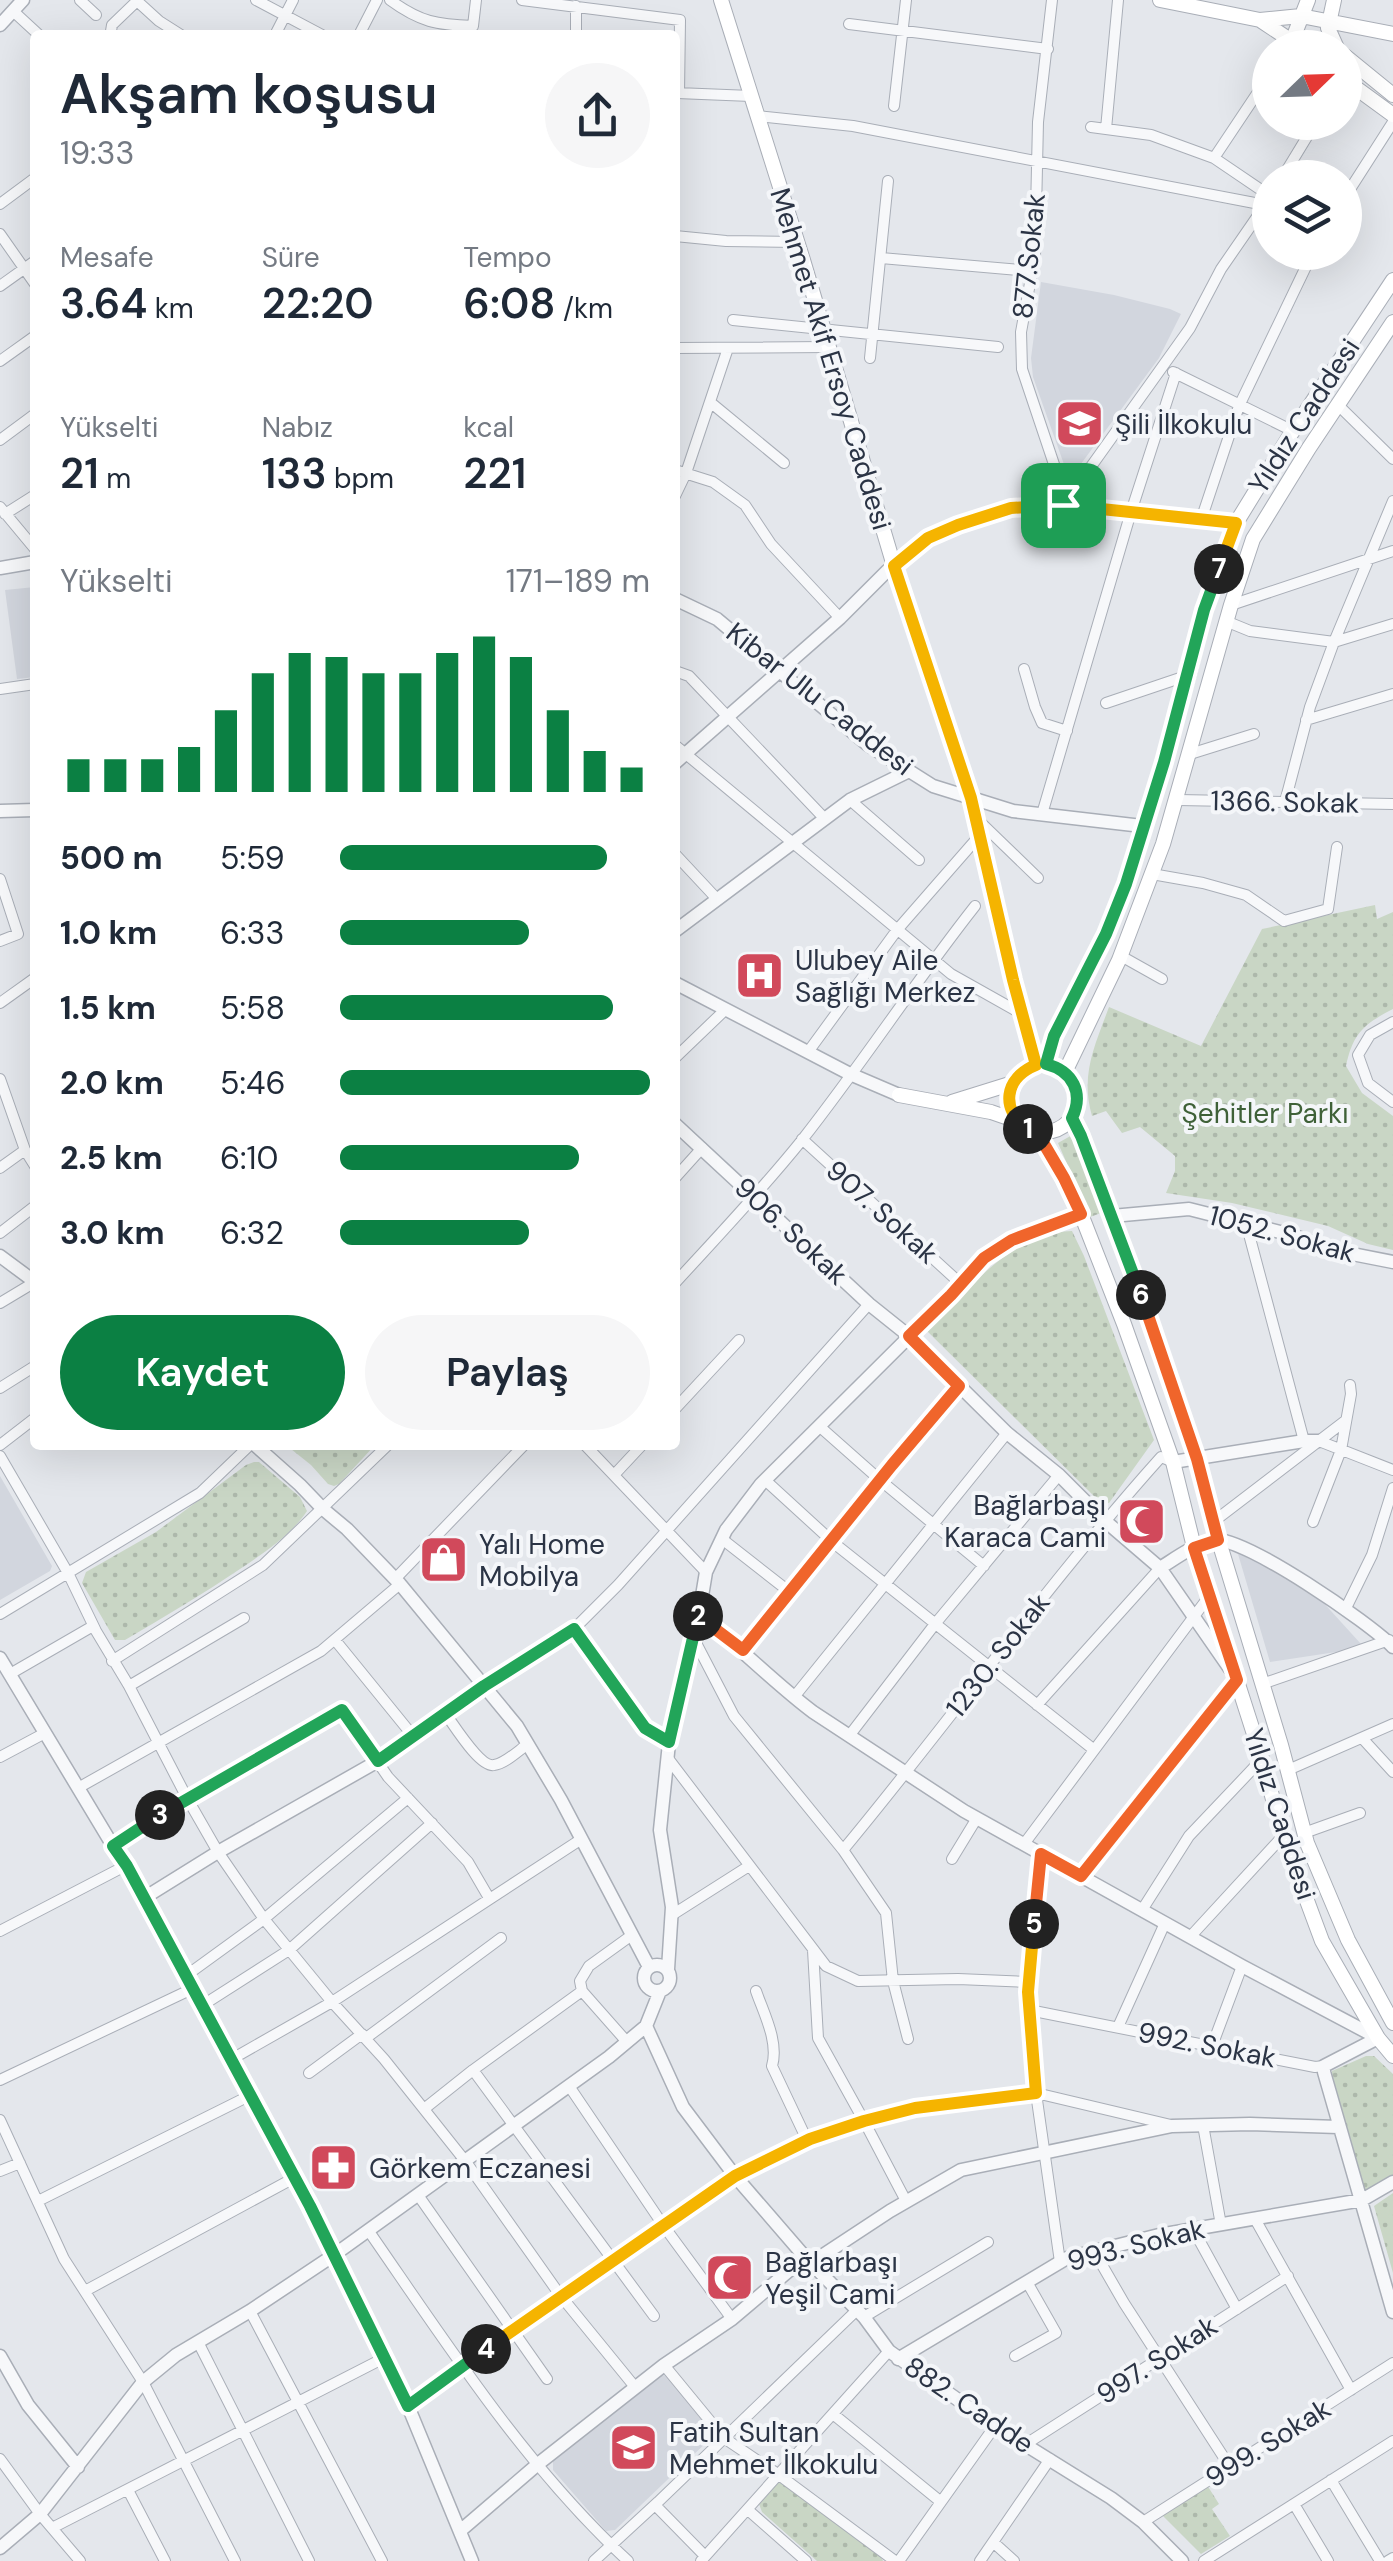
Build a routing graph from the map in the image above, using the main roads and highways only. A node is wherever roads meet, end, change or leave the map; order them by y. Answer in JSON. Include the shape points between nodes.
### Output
{"nodes":[{"id":1,"x":721,"y":0,"type":"edge"},
{"id":2,"x":1160,"y":0,"type":"edge"},
{"id":3,"x":1308,"y":0,"type":"edge"},
{"id":4,"x":1334,"y":0,"type":"edge"},
{"id":5,"x":1301,"y":16,"type":"junction"},
{"id":6,"x":1260,"y":20,"type":"junction"},
{"id":7,"x":1329,"y":24,"type":"junction"},
{"id":8,"x":1274,"y":30,"type":"edge"},
{"id":9,"x":1298,"y":30,"type":"edge"},
{"id":10,"x":1327,"y":30,"type":"edge"},
{"id":11,"x":1331,"y":30,"type":"edge"},
{"id":12,"x":1393,"y":34,"type":"edge"},
{"id":13,"x":1362,"y":70,"type":"edge"},
{"id":14,"x":1362,"y":93,"type":"edge"},
{"id":15,"x":1393,"y":95,"type":"edge"},
{"id":16,"x":1393,"y":118,"type":"edge"},
{"id":17,"x":1393,"y":280,"type":"edge"},
{"id":18,"x":1393,"y":322,"type":"edge"},
{"id":19,"x":1041,"y":1064,"type":"junction"},
{"id":20,"x":1066,"y":1072,"type":"junction"},
{"id":21,"x":1013,"y":1083,"type":"junction"},
{"id":22,"x":899,"y":1094,"type":"road end"},
{"id":23,"x":947,"y":1104,"type":"junction"},
{"id":24,"x":1072,"y":1118,"type":"junction"},
{"id":25,"x":1017,"y":1121,"type":"junction"},
{"id":26,"x":1037,"y":1132,"type":"junction"},
{"id":27,"x":1393,"y":2023,"type":"edge"},
{"id":28,"x":1393,"y":2056,"type":"edge"}],
"edges":[{"from":1,"to":19,"type":"main road","name":"Mehmet Akif Ersoy Caddesi","via":[[971,798],[1022,1014]]},
{"from":2,"to":6,"type":"main road"},
{"from":3,"to":5,"type":"main road"},
{"from":4,"to":7,"type":"main road"},
{"from":5,"to":6,"type":"main road"},
{"from":5,"to":7,"type":"main road"},
{"from":5,"to":9,"type":"main road"},
{"from":6,"to":8,"type":"main road"},
{"from":7,"to":10,"type":"main road"},
{"from":7,"to":11,"type":"main road"},
{"from":7,"to":12,"type":"main road"},
{"from":13,"to":15,"type":"main road"},
{"from":14,"to":16,"type":"main road"},
{"from":17,"to":19,"type":"main road","name":"Yıldız Caddesi","via":[[1236,523],[1204,610],[1126,884]]},
{"from":18,"to":20,"type":"main road","name":"Yıldız Caddesi","via":[[1253,539],[1178,800],[1121,956]]},
{"from":19,"to":20,"type":"main road"},
{"from":19,"to":21,"type":"main road"},
{"from":20,"to":24,"type":"main road","name":"Yıldız Caddesi","via":[[1078,1099]]},
{"from":21,"to":23,"type":"main road"},
{"from":21,"to":25,"type":"main road"},
{"from":22,"to":23,"type":"main road"},
{"from":23,"to":25,"type":"main road"},
{"from":24,"to":26,"type":"main road","via":[[1057,1130]]},
{"from":24,"to":27,"type":"main road","name":"Yıldız Caddesi","via":[[1197,1459],[1304,1833],[1348,1940]]},
{"from":25,"to":26,"type":"main road"},
{"from":26,"to":28,"type":"main road","name":"Yıldız Caddesi","via":[[1081,1214],[1173,1462],[1283,1836],[1322,1941]]}]}
